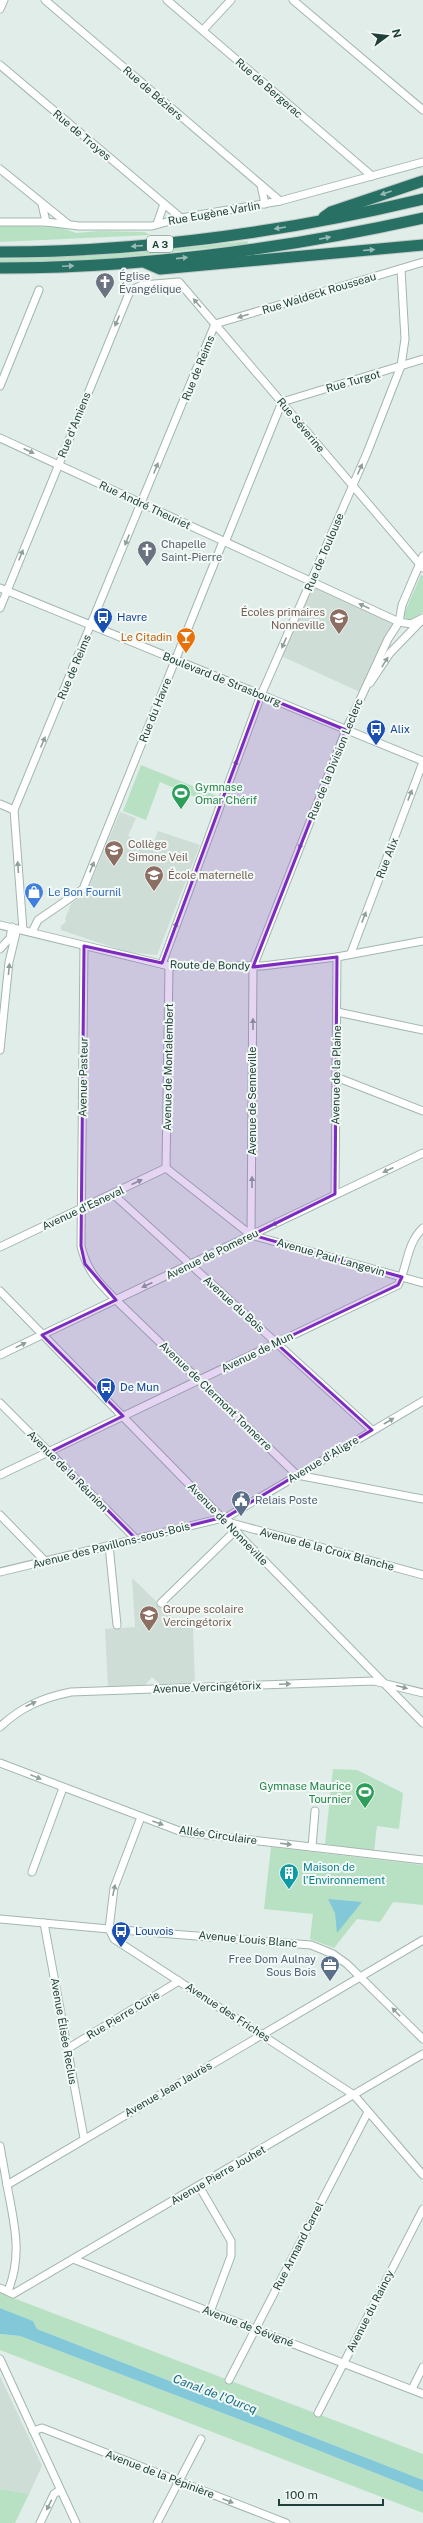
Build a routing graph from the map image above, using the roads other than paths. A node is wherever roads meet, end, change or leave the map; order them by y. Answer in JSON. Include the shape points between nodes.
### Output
{"nodes":[{"id":1,"x":4,"y":0,"type":"edge"},
{"id":2,"x":45,"y":0,"type":"edge"},
{"id":3,"x":167,"y":0,"type":"edge"},
{"id":4,"x":231,"y":0,"type":"edge"},
{"id":5,"x":293,"y":0,"type":"edge"},
{"id":6,"x":0,"y":9,"type":"edge"},
{"id":7,"x":202,"y":30,"type":"junction"},
{"id":8,"x":0,"y":65,"type":"edge"},
{"id":9,"x":423,"y":110,"type":"edge"},
{"id":10,"x":423,"y":162,"type":"edge"},
{"id":11,"x":0,"y":169,"type":"edge"},
{"id":12,"x":372,"y":176,"type":"junction"},
{"id":13,"x":423,"y":181,"type":"edge"},
{"id":14,"x":261,"y":185,"type":"junction"},
{"id":15,"x":423,"y":198,"type":"edge"},
{"id":16,"x":280,"y":201,"type":"junction"},
{"id":17,"x":42,"y":204,"type":"junction"},
{"id":18,"x":164,"y":204,"type":"junction"},
{"id":19,"x":265,"y":204,"type":"junction"},
{"id":20,"x":182,"y":218,"type":"junction"},
{"id":21,"x":423,"y":218,"type":"edge"},
{"id":22,"x":319,"y":221,"type":"junction"},
{"id":23,"x":0,"y":222,"type":"edge"},
{"id":24,"x":46,"y":222,"type":"junction"},
{"id":25,"x":156,"y":224,"type":"junction"},
{"id":26,"x":70,"y":225,"type":"junction"},
{"id":27,"x":423,"y":245,"type":"edge"},
{"id":28,"x":0,"y":252,"type":"edge"},
{"id":29,"x":143,"y":262,"type":"junction"},
{"id":30,"x":423,"y":262,"type":"edge"},
{"id":31,"x":0,"y":268,"type":"edge"},
{"id":32,"x":401,"y":269,"type":"junction"},
{"id":33,"x":179,"y":282,"type":"joint"},
{"id":34,"x":39,"y":290,"type":"dead end"},
{"id":35,"x":215,"y":324,"type":"junction"},
{"id":36,"x":423,"y":359,"type":"edge"},
{"id":37,"x":401,"y":366,"type":"junction"},
{"id":38,"x":0,"y":386,"type":"edge"},
{"id":39,"x":282,"y":402,"type":"junction"},
{"id":40,"x":0,"y":438,"type":"edge"},
{"id":41,"x":58,"y":464,"type":"junction"},
{"id":42,"x":353,"y":486,"type":"junction"},
{"id":43,"x":141,"y":504,"type":"junction"},
{"id":44,"x":224,"y":542,"type":"junction"},
{"id":45,"x":422,"y":562,"type":"edge"},
{"id":46,"x":311,"y":582,"type":"junction"},
{"id":47,"x":3,"y":590,"type":"edge"},
{"id":48,"x":0,"y":608,"type":"edge"},
{"id":49,"x":423,"y":618,"type":"edge"},
{"id":50,"x":399,"y":622,"type":"junction"},
{"id":51,"x":92,"y":626,"type":"junction"},
{"id":52,"x":175,"y":660,"type":"junction"},
{"id":53,"x":362,"y":693,"type":"junction"},
{"id":54,"x":261,"y":695,"type":"junction"},
{"id":55,"x":346,"y":730,"type":"junction"},
{"id":56,"x":423,"y":761,"type":"edge"},
{"id":57,"x":0,"y":804,"type":"edge"},
{"id":58,"x":14,"y":810,"type":"junction"},
{"id":59,"x":12,"y":927,"type":"edge"},
{"id":60,"x":32,"y":932,"type":"junction"},
{"id":61,"x":423,"y":941,"type":"edge"},
{"id":62,"x":84,"y":946,"type":"junction"},
{"id":63,"x":0,"y":949,"type":"edge"},
{"id":64,"x":351,"y":953,"type":"junction"},
{"id":65,"x":337,"y":957,"type":"junction"},
{"id":66,"x":165,"y":965,"type":"junction"},
{"id":67,"x":253,"y":967,"type":"junction"},
{"id":68,"x":337,"y":1012,"type":"junction"},
{"id":69,"x":423,"y":1030,"type":"edge"},
{"id":70,"x":0,"y":1050,"type":"edge"},
{"id":71,"x":336,"y":1077,"type":"junction"},
{"id":72,"x":423,"y":1111,"type":"edge"},
{"id":73,"x":423,"y":1153,"type":"edge"},
{"id":74,"x":166,"y":1168,"type":"junction"},
{"id":75,"x":113,"y":1194,"type":"junction"},
{"id":76,"x":335,"y":1194,"type":"junction"},
{"id":77,"x":81,"y":1208,"type":"junction"},
{"id":78,"x":423,"y":1228,"type":"edge"},
{"id":79,"x":251,"y":1235,"type":"junction"},
{"id":80,"x":0,"y":1246,"type":"edge"},
{"id":81,"x":191,"y":1264,"type":"junction"},
{"id":82,"x":402,"y":1277,"type":"junction"},
{"id":83,"x":423,"y":1283,"type":"edge"},
{"id":84,"x":0,"y":1291,"type":"edge"},
{"id":85,"x":116,"y":1300,"type":"junction"},
{"id":86,"x":42,"y":1335,"type":"junction"},
{"id":87,"x":276,"y":1343,"type":"junction"},
{"id":88,"x":0,"y":1355,"type":"edge"},
{"id":89,"x":201,"y":1380,"type":"junction"},
{"id":90,"x":423,"y":1401,"type":"edge"},
{"id":91,"x":0,"y":1403,"type":"edge"},
{"id":92,"x":123,"y":1416,"type":"junction"},
{"id":93,"x":372,"y":1430,"type":"junction"},
{"id":94,"x":50,"y":1452,"type":"junction"},
{"id":95,"x":0,"y":1475,"type":"edge"},
{"id":96,"x":297,"y":1475,"type":"junction"},
{"id":97,"x":423,"y":1499,"type":"edge"},
{"id":98,"x":0,"y":1515,"type":"edge"},
{"id":99,"x":222,"y":1518,"type":"junction"},
{"id":100,"x":231,"y":1524,"type":"junction"},
{"id":101,"x":236,"y":1530,"type":"junction"},
{"id":102,"x":136,"y":1539,"type":"junction"},
{"id":103,"x":109,"y":1545,"type":"junction"},
{"id":104,"x":45,"y":1561,"type":"junction"},
{"id":105,"x":0,"y":1572,"type":"edge"},
{"id":106,"x":423,"y":1575,"type":"edge"},
{"id":107,"x":161,"y":1603,"type":"dead end"},
{"id":108,"x":117,"y":1626,"type":"dead end"},
{"id":109,"x":382,"y":1682,"type":"junction"},
{"id":110,"x":423,"y":1693,"type":"edge"},
{"id":111,"x":423,"y":1723,"type":"edge"},
{"id":112,"x":0,"y":1727,"type":"edge"},
{"id":113,"x":0,"y":1763,"type":"edge"},
{"id":114,"x":63,"y":1788,"type":"junction"},
{"id":115,"x":315,"y":1811,"type":"dead end"},
{"id":116,"x":141,"y":1817,"type":"junction"},
{"id":117,"x":312,"y":1847,"type":"junction"},
{"id":118,"x":423,"y":1860,"type":"edge"},
{"id":119,"x":32,"y":1872,"type":"dead end"},
{"id":120,"x":0,"y":1919,"type":"edge"},
{"id":121,"x":44,"y":1923,"type":"junction"},
{"id":122,"x":109,"y":1929,"type":"junction"},
{"id":123,"x":423,"y":1940,"type":"edge"},
{"id":124,"x":362,"y":1976,"type":"junction"},
{"id":125,"x":179,"y":1981,"type":"junction"},
{"id":126,"x":262,"y":2034,"type":"junction"},
{"id":127,"x":423,"y":2039,"type":"edge"},
{"id":128,"x":67,"y":2049,"type":"junction"},
{"id":129,"x":423,"y":2054,"type":"edge"},
{"id":130,"x":354,"y":2095,"type":"junction"},
{"id":131,"x":368,"y":2112,"type":"junction"},
{"id":132,"x":84,"y":2138,"type":"junction"},
{"id":133,"x":0,"y":2146,"type":"edge"},
{"id":134,"x":423,"y":2175,"type":"edge"},
{"id":135,"x":7,"y":2185,"type":"junction"},
{"id":136,"x":199,"y":2186,"type":"junction"},
{"id":137,"x":423,"y":2209,"type":"edge"},
{"id":138,"x":73,"y":2259,"type":"junction"},
{"id":139,"x":0,"y":2288,"type":"edge"},
{"id":140,"x":10,"y":2293,"type":"junction"},
{"id":141,"x":210,"y":2312,"type":"junction"},
{"id":142,"x":255,"y":2330,"type":"junction"},
{"id":143,"x":0,"y":2359,"type":"edge"},
{"id":144,"x":343,"y":2362,"type":"junction"},
{"id":145,"x":423,"y":2367,"type":"edge"},
{"id":146,"x":228,"y":2380,"type":"dead end"},
{"id":147,"x":412,"y":2389,"type":"junction"},
{"id":148,"x":423,"y":2394,"type":"edge"},
{"id":149,"x":318,"y":2413,"type":"dead end"},
{"id":150,"x":33,"y":2431,"type":"junction"},
{"id":151,"x":201,"y":2439,"type":"dead end"},
{"id":152,"x":179,"y":2482,"type":"junction"},
{"id":153,"x":60,"y":2490,"type":"junction"},
{"id":154,"x":40,"y":2523,"type":"edge"},
{"id":155,"x":76,"y":2523,"type":"edge"},
{"id":156,"x":157,"y":2523,"type":"edge"},
{"id":157,"x":286,"y":2523,"type":"edge"}],
"edges":[{"from":1,"to":6,"type":"street"},
{"from":2,"to":14,"type":"street","name":"Rue de Béziers"},
{"from":3,"to":7,"type":"street","name":"Rue de Bergerac"},
{"from":4,"to":7,"type":"street"},
{"from":5,"to":9,"type":"street"},
{"from":7,"to":12,"type":"street","name":"Rue de Bergerac"},
{"from":8,"to":18,"type":"street","name":"Rue de Troyes"},
{"from":10,"to":12,"type":"street","name":"Rue Eugène Varlin"},
{"from":11,"to":17,"type":"street"},
{"from":12,"to":16,"type":"street","name":"Rue Eugène Varlin"},
{"from":13,"to":22,"type":"highway","one_way":true,"via":[[330,212]]},
{"from":14,"to":16,"type":"street","name":"Rue de Béziers"},
{"from":14,"to":19,"type":"street"},
{"from":15,"to":22,"type":"highway","number":"A 3"},
{"from":16,"to":19,"type":"street","name":"Rue Eugène Varlin"},
{"from":17,"to":24,"type":"street"},
{"from":17,"to":26,"type":"street"},
{"from":18,"to":20,"type":"street","name":"Rue de Troyes"},
{"from":18,"to":25,"type":"street"},
{"from":19,"to":20,"type":"street","name":"Rue Eugène Varlin"},
{"from":20,"to":25,"type":"street","name":"Rue Eugène Varlin"},
{"from":29,"to":21,"type":"highway","number":"A 3","one_way":true,"via":[[284,245]]},
{"from":22,"to":28,"type":"highway","number":"A 3","one_way":true,"via":[[152,245]]},
{"from":23,"to":24,"type":"street","name":"Rue Eugène Varlin"},
{"from":24,"to":26,"type":"street","name":"Rue Eugène Varlin"},
{"from":25,"to":26,"type":"street","name":"Rue Eugène Varlin","via":[[148,227]]},
{"from":29,"to":27,"type":"highway","one_way":true,"via":[[160,269]]},
{"from":31,"to":29,"type":"highway","number":"A 3","one_way":true},
{"from":30,"to":32,"type":"street","name":"Rue Waldeck Rousseau"},
{"from":32,"to":35,"type":"street","name":"Rue Waldeck Rousseau","one_way":true},
{"from":32,"to":37,"type":"street","name":"Rue de Toulouse","via":[[405,339]]},
{"from":35,"to":33,"type":"street","name":"Rue Séverine","one_way":true},
{"from":33,"to":41,"type":"street","name":"Rue d'Amiens","one_way":true,"via":[[142,285],[130,291]]},
{"from":34,"to":38,"type":"street"},
{"from":35,"to":39,"type":"street","name":"Rue Séverine"},
{"from":43,"to":35,"type":"street","name":"Rue de Reims","one_way":true},
{"from":36,"to":37,"type":"street","name":"Rue Turgot"},
{"from":37,"to":39,"type":"street","name":"Rue Turgot"},
{"from":42,"to":37,"type":"street","name":"Rue de Toulouse","one_way":true,"via":[[387,408]]},
{"from":39,"to":42,"type":"street","name":"Rue Séverine"},
{"from":39,"to":44,"type":"street","name":"Rue du Havre"},
{"from":40,"to":41,"type":"street","name":"Rue André Theuriet","one_way":true},
{"from":41,"to":43,"type":"street","name":"Rue André Theuriet"},
{"from":47,"to":41,"type":"street","name":"Rue d'Amiens","one_way":true},
{"from":42,"to":45,"type":"street","name":"Rue Séverine"},
{"from":42,"to":46,"type":"street","name":"Rue de Toulouse"},
{"from":43,"to":44,"type":"street","name":"Rue André Theuriet"},
{"from":43,"to":51,"type":"street","name":"Rue de Reims","one_way":true},
{"from":44,"to":46,"type":"street","name":"Rue André Theuriet"},
{"from":44,"to":52,"type":"street","name":"Rue du Havre"},
{"from":45,"to":50,"type":"street","name":"Rue de la Division Leclerc","via":[[402,605]]},
{"from":50,"to":46,"type":"street","name":"Rue André Theuriet","one_way":true},
{"from":46,"to":54,"type":"street","name":"Rue de Toulouse","one_way":true},
{"from":47,"to":48,"type":"street","name":"Rue d'Amiens"},
{"from":47,"to":51,"type":"street","name":"Boulevard de Strasbourg"},
{"from":49,"to":50,"type":"street","via":[[411,624]]},
{"from":53,"to":49,"type":"street","one_way":true,"via":[[390,653]]},
{"from":50,"to":53,"type":"street","name":"Rue de la Division Leclerc"},
{"from":51,"to":52,"type":"street","name":"Boulevard de Strasbourg"},
{"from":58,"to":51,"type":"street","name":"Rue de Reims","one_way":true},
{"from":52,"to":54,"type":"street","name":"Boulevard de Strasbourg"},
{"from":60,"to":52,"type":"street","name":"Rue du Havre","one_way":true,"via":[[38,920],[83,889]]},
{"from":53,"to":55,"type":"street","name":"Rue de la Division Leclerc"},
{"from":54,"to":55,"type":"street","name":"Boulevard de Strasbourg"},
{"from":66,"to":54,"type":"street","name":"Rue de Toulouse","one_way":true},
{"from":55,"to":56,"type":"street","name":"Boulevard de Strasbourg"},
{"from":55,"to":67,"type":"street","name":"Rue de la Division Leclerc","one_way":true},
{"from":64,"to":56,"type":"street","name":"Rue Alix","one_way":true},
{"from":57,"to":58,"type":"street"},
{"from":59,"to":58,"type":"street","name":"Rue de Reims","one_way":true},
{"from":59,"to":60,"type":"street","name":"Route de Bondy"},
{"from":59,"to":63,"type":"street","via":[[10,938]]},
{"from":70,"to":59,"type":"street","one_way":true},
{"from":60,"to":62,"type":"street","name":"Route de Bondy"},
{"from":61,"to":64,"type":"street","name":"Route de Bondy"},
{"from":62,"to":66,"type":"street","name":"Route de Bondy"},
{"from":62,"to":77,"type":"street","name":"Avenue Pasteur"},
{"from":64,"to":65,"type":"street","name":"Route de Bondy"},
{"from":65,"to":67,"type":"street","name":"Route de Bondy"},
{"from":65,"to":68,"type":"street","name":"Avenue de la Plaine"},
{"from":66,"to":67,"type":"street","name":"Route de Bondy"},
{"from":66,"to":74,"type":"street","name":"Avenue de Montalembert"},
{"from":79,"to":67,"type":"street","name":"Avenue de Senneville","one_way":true},
{"from":68,"to":69,"type":"street"},
{"from":68,"to":71,"type":"street","name":"Avenue de la Plaine"},
{"from":71,"to":72,"type":"street"},
{"from":71,"to":76,"type":"street","name":"Avenue de la Plaine"},
{"from":73,"to":76,"type":"street","name":"Avenue de Pomereu","one_way":true},
{"from":75,"to":74,"type":"street","name":"Avenue d'Esneval","one_way":true},
{"from":74,"to":79,"type":"street","name":"Avenue Paul Langevin"},
{"from":75,"to":77,"type":"street","name":"Avenue d'Esneval"},
{"from":75,"to":81,"type":"street","name":"Avenue du Bois"},
{"from":76,"to":79,"type":"street","name":"Avenue de Pomereu","one_way":true},
{"from":77,"to":80,"type":"street","name":"Avenue d'Esneval"},
{"from":77,"to":85,"type":"street","name":"Avenue de Clermont Tonnerre","via":[[81,1246],[86,1264],[98,1282]]},
{"from":78,"to":82,"type":"street","via":[[415,1235]]},
{"from":79,"to":81,"type":"street","name":"Avenue de Pomereu"},
{"from":79,"to":82,"type":"street","name":"Avenue Paul Langevin"},
{"from":81,"to":85,"type":"street","name":"Avenue de Pomereu","one_way":true},
{"from":81,"to":87,"type":"street","name":"Avenue du Bois"},
{"from":82,"to":83,"type":"street","name":"Avenue Paul Langevin"},
{"from":82,"to":87,"type":"street","name":"Avenue de Mun","via":[[398,1285]]},
{"from":84,"to":86,"type":"street","name":"Avenue de Nonneville"},
{"from":85,"to":86,"type":"street","name":"Avenue de Pomereu"},
{"from":85,"to":89,"type":"street","name":"Avenue de Clermont Tonnerre"},
{"from":88,"to":86,"type":"street","name":"Avenue de Pomereu","one_way":true},
{"from":86,"to":92,"type":"street","name":"Avenue de Nonneville"},
{"from":87,"to":89,"type":"street","name":"Avenue de Mun"},
{"from":87,"to":93,"type":"street","name":"Avenue du Bois"},
{"from":89,"to":92,"type":"street","name":"Avenue de Mun"},
{"from":89,"to":96,"type":"street","name":"Avenue de Clermont Tonnerre"},
{"from":93,"to":90,"type":"street","name":"Avenue d'Aligre","one_way":true},
{"from":91,"to":94,"type":"street","name":"Avenue de la Réunion"},
{"from":92,"to":94,"type":"street","name":"Avenue de Mun"},
{"from":92,"to":99,"type":"street","name":"Avenue de Nonneville"},
{"from":93,"to":96,"type":"street","name":"Avenue d'Aligre"},
{"from":94,"to":95,"type":"street","name":"Avenue de Mun"},
{"from":94,"to":102,"type":"street","name":"Avenue de la Réunion"},
{"from":96,"to":97,"type":"street"},
{"from":96,"to":99,"type":"street","name":"Avenue d'Aligre"},
{"from":98,"to":104,"type":"street"},
{"from":99,"to":100,"type":"street","name":"Avenue de Nonneville"},
{"from":99,"to":102,"type":"street","name":"Avenue des Pavillons-sous-Bois"},
{"from":100,"to":101,"type":"street","name":"Avenue de Nonneville"},
{"from":100,"to":106,"type":"street","name":"Avenue de la Croix Blanche"},
{"from":101,"to":107,"type":"street"},
{"from":101,"to":109,"type":"street","name":"Avenue de Nonneville"},
{"from":102,"to":103,"type":"street","name":"Avenue des Pavillons-sous-Bois"},
{"from":103,"to":104,"type":"street","name":"Avenue des Pavillons-sous-Bois"},
{"from":103,"to":108,"type":"street"},
{"from":104,"to":105,"type":"street","name":"Avenue des Pavillons-sous-Bois"},
{"from":109,"to":110,"type":"street","name":"Avenue Vercingétorix","one_way":true},
{"from":109,"to":111,"type":"street","name":"Avenue de Nonneville"},
{"from":112,"to":109,"type":"street","name":"Avenue Vercingétorix","one_way":true,"via":[[24,1708],[46,1698],[71,1692]]},
{"from":113,"to":114,"type":"street","name":"Allée Circulaire","one_way":true},
{"from":114,"to":116,"type":"street","name":"Allée Circulaire"},
{"from":114,"to":119,"type":"street"},
{"from":115,"to":117,"type":"street"},
{"from":116,"to":117,"type":"street","name":"Allée Circulaire","one_way":true,"via":[[182,1832]]},
{"from":122,"to":116,"type":"street","one_way":true,"via":[[114,1888]]},
{"from":117,"to":118,"type":"street","name":"Allée Circulaire"},
{"from":120,"to":121,"type":"street"},
{"from":121,"to":122,"type":"street"},
{"from":121,"to":128,"type":"street","name":"Avenue Élisée Reclus"},
{"from":122,"to":124,"type":"street","name":"Avenue Louis Blanc","via":[[311,1945],[333,1954]]},
{"from":122,"to":125,"type":"street","name":"Avenue des Friches","via":[[114,1939]]},
{"from":123,"to":124,"type":"street","name":"Avenue Jean Jaurès"},
{"from":124,"to":126,"type":"street","name":"Avenue Jean Jaurès"},
{"from":127,"to":124,"type":"street","name":"Avenue Louis Blanc","one_way":true},
{"from":125,"to":126,"type":"street","name":"Avenue des Friches"},
{"from":125,"to":128,"type":"street","name":"Rue Pierre Curie"},
{"from":126,"to":130,"type":"street","name":"Avenue des Friches"},
{"from":126,"to":132,"type":"street","name":"Avenue Jean Jaurès"},
{"from":128,"to":132,"type":"street","name":"Avenue Élisée Reclus"},
{"from":129,"to":130,"type":"street","name":"Avenue Pierre Jouhet"},
{"from":130,"to":131,"type":"street","name":"Avenue des Friches"},
{"from":130,"to":136,"type":"street","name":"Avenue Pierre Jouhet"},
{"from":131,"to":134,"type":"street","name":"Avenue des Friches"},
{"from":131,"to":142,"type":"street","name":"Rue Armand Carrel"},
{"from":132,"to":135,"type":"street","name":"Avenue Jean Jaurès"},
{"from":133,"to":135,"type":"street"},
{"from":135,"to":140,"type":"street","via":[[18,2248]]},
{"from":136,"to":138,"type":"street","name":"Avenue Pierre Jouhet"},
{"from":136,"to":141,"type":"street","via":[[231,2241],[231,2256]]},
{"from":137,"to":144,"type":"street","name":"Avenue du Raincy"},
{"from":138,"to":140,"type":"street","name":"Avenue Pierre Jouhet"},
{"from":138,"to":141,"type":"street","name":"Avenue de Sévigné"},
{"from":139,"to":140,"type":"street"},
{"from":141,"to":142,"type":"street","name":"Avenue de Sévigné"},
{"from":142,"to":144,"type":"street","name":"Avenue de Sévigné"},
{"from":142,"to":146,"type":"street","name":"Rue Armand Carrel"},
{"from":143,"to":150,"type":"street"},
{"from":144,"to":147,"type":"street","name":"Avenue de Sévigné"},
{"from":144,"to":149,"type":"street","name":"Avenue du Raincy"},
{"from":145,"to":147,"type":"street"},
{"from":147,"to":148,"type":"street","name":"Avenue de Sévigné"},
{"from":150,"to":152,"type":"street","name":"Avenue de la Pépinière","via":[[42,2428]]},
{"from":150,"to":153,"type":"street"},
{"from":151,"to":152,"type":"street"},
{"from":152,"to":156,"type":"street"},
{"from":152,"to":157,"type":"street","name":"Avenue de la Pépinière","one_way":true},
{"from":153,"to":154,"type":"street","one_way":true,"via":[[54,2494]]},
{"from":153,"to":155,"type":"street"}]}
